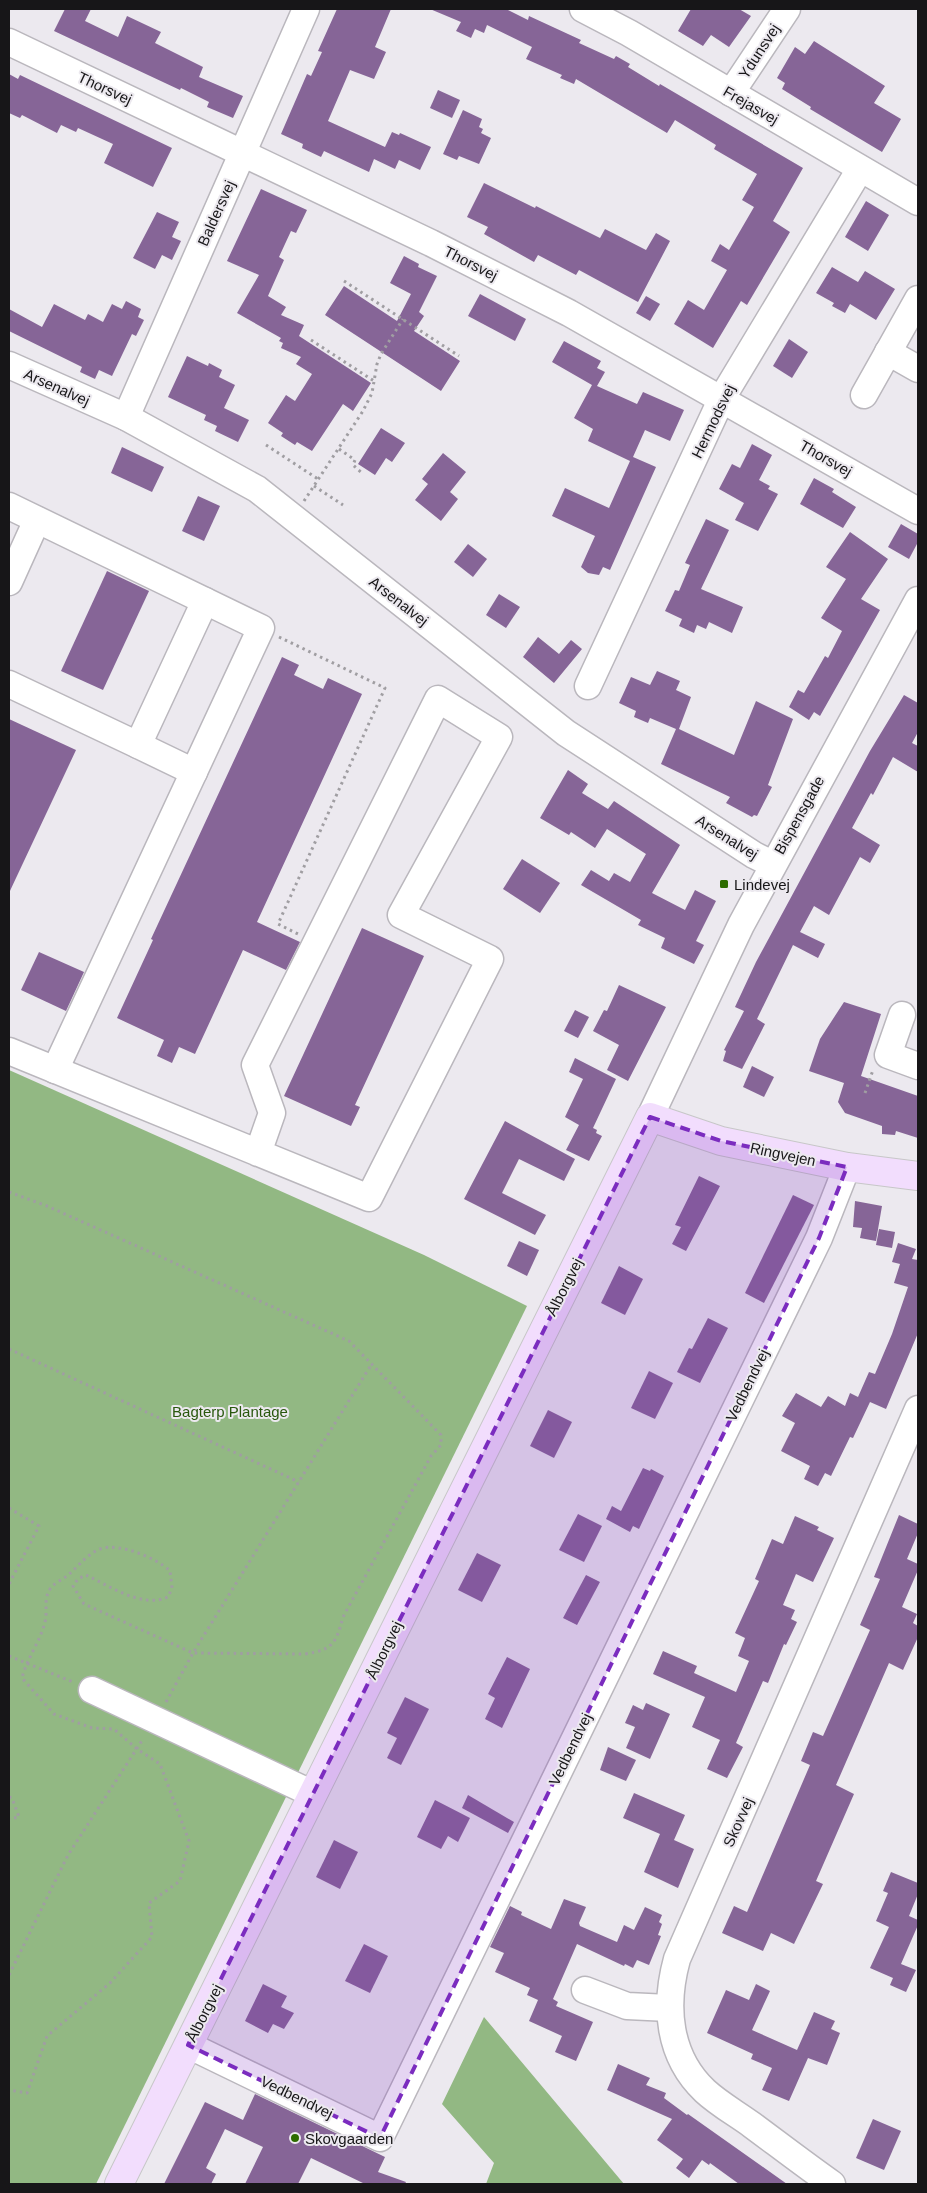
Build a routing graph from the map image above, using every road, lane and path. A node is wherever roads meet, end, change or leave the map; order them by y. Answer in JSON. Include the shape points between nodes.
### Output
{"nodes":[{"id":1,"x":306,"y":9,"type":"edge"},
{"id":2,"x":583,"y":9,"type":"edge"},
{"id":3,"x":787,"y":9,"type":"edge"},
{"id":4,"x":9,"y":42,"type":"edge"},
{"id":5,"x":731,"y":93,"type":"junction"},
{"id":6,"x":242,"y":153,"type":"junction"},
{"id":7,"x":860,"y":169,"type":"junction"},
{"id":8,"x":918,"y":202,"type":"edge"},
{"id":9,"x":344,"y":281,"type":"dead end"},
{"id":10,"x":918,"y":299,"type":"edge"},
{"id":11,"x":402,"y":320,"type":"junction"},
{"id":12,"x":311,"y":340,"type":"dead end"},
{"id":13,"x":888,"y":352,"type":"junction"},
{"id":14,"x":459,"y":356,"type":"dead end"},
{"id":15,"x":9,"y":365,"type":"edge"},
{"id":16,"x":918,"y":369,"type":"edge"},
{"id":17,"x":374,"y":382,"type":"junction"},
{"id":18,"x":864,"y":395,"type":"dead end"},
{"id":19,"x":722,"y":398,"type":"junction"},
{"id":20,"x":126,"y":417,"type":"junction"},
{"id":21,"x":266,"y":445,"type":"dead end"},
{"id":22,"x":339,"y":449,"type":"junction"},
{"id":23,"x":363,"y":474,"type":"dead end"},
{"id":24,"x":318,"y":480,"type":"junction"},
{"id":25,"x":314,"y":486,"type":"junction"},
{"id":26,"x":343,"y":504,"type":"dead end"},
{"id":27,"x":9,"y":506,"type":"edge"},
{"id":28,"x":918,"y":511,"type":"edge"},
{"id":29,"x":293,"y":518,"type":"junction"},
{"id":30,"x":36,"y":520,"type":"junction"},
{"id":31,"x":9,"y":582,"type":"edge"},
{"id":32,"x":918,"y":600,"type":"edge"},
{"id":33,"x":205,"y":601,"type":"junction"},
{"id":34,"x":261,"y":628,"type":"junction"},
{"id":35,"x":9,"y":684,"type":"edge"},
{"id":36,"x":588,"y":686,"type":"dead end"},
{"id":37,"x":138,"y":745,"type":"junction"},
{"id":38,"x":194,"y":772,"type":"junction"},
{"id":39,"x":772,"y":864,"type":"junction"},
{"id":40,"x":278,"y":924,"type":"dead end"},
{"id":41,"x":902,"y":1015,"type":"dead end"},
{"id":42,"x":9,"y":1051,"type":"edge"},
{"id":43,"x":918,"y":1066,"type":"edge"},
{"id":44,"x":56,"y":1070,"type":"junction"},
{"id":45,"x":650,"y":1117,"type":"junction"},
{"id":46,"x":258,"y":1153,"type":"junction"},
{"id":47,"x":847,"y":1167,"type":"junction"},
{"id":48,"x":918,"y":1176,"type":"edge"},
{"id":49,"x":9,"y":1192,"type":"edge"},
{"id":50,"x":9,"y":1349,"type":"edge"},
{"id":51,"x":371,"y":1365,"type":"junction"},
{"id":52,"x":918,"y":1409,"type":"edge"},
{"id":53,"x":912,"y":1443,"type":"edge"},
{"id":54,"x":299,"y":1482,"type":"junction"},
{"id":55,"x":9,"y":1508,"type":"edge"},
{"id":56,"x":9,"y":1584,"type":"edge"},
{"id":57,"x":194,"y":1653,"type":"junction"},
{"id":58,"x":9,"y":1656,"type":"edge"},
{"id":59,"x":26,"y":1663,"type":"junction"},
{"id":60,"x":92,"y":1690,"type":"joint"},
{"id":61,"x":156,"y":1720,"type":"junction"},
{"id":62,"x":137,"y":1749,"type":"junction"},
{"id":63,"x":313,"y":1794,"type":"junction"},
{"id":64,"x":9,"y":1797,"type":"edge"},
{"id":65,"x":9,"y":1819,"type":"edge"},
{"id":66,"x":9,"y":1975,"type":"edge"},
{"id":67,"x":585,"y":1990,"type":"dead end"},
{"id":68,"x":669,"y":2008,"type":"junction"},
{"id":69,"x":188,"y":2045,"type":"junction"},
{"id":70,"x":9,"y":2090,"type":"edge"},
{"id":71,"x":119,"y":2184,"type":"edge"},
{"id":72,"x":832,"y":2184,"type":"edge"}],
"edges":[{"from":1,"to":6,"type":"street","name":"Baldersvej"},
{"from":2,"to":5,"type":"street","name":"Frejasvej"},
{"from":3,"to":5,"type":"street","name":"Ydunsvej"},
{"from":4,"to":6,"type":"street","name":"Thorsvej"},
{"from":5,"to":7,"type":"street","name":"Frejasvej"},
{"from":6,"to":19,"type":"street","name":"Thorsvej","via":[[569,313]]},
{"from":6,"to":20,"type":"street","name":"Baldersvej"},
{"from":7,"to":8,"type":"street","name":"Frejasvej"},
{"from":7,"to":19,"type":"street","name":"Hermodsvej"},
{"from":9,"to":11,"type":"path"},
{"from":10,"to":13,"type":"street"},
{"from":11,"to":14,"type":"path"},
{"from":11,"to":17,"type":"path","via":[[381,354]]},
{"from":12,"to":17,"type":"path"},
{"from":13,"to":16,"type":"street"},
{"from":13,"to":18,"type":"street"},
{"from":15,"to":20,"type":"street","name":"Arsenalvej"},
{"from":17,"to":22,"type":"path","via":[[363,411]]},
{"from":19,"to":28,"type":"street","name":"Thorsvej"},
{"from":19,"to":36,"type":"street","name":"Hermodsvej"},
{"from":20,"to":29,"type":"street","name":"Arsenalvej","via":[[257,489]]},
{"from":21,"to":24,"type":"path"},
{"from":22,"to":23,"type":"path","via":[[356,460],[352,465]]},
{"from":22,"to":24,"type":"path"},
{"from":24,"to":25,"type":"path"},
{"from":25,"to":26,"type":"path"},
{"from":25,"to":29,"type":"path"},
{"from":27,"to":30,"type":"street"},
{"from":29,"to":39,"type":"street","name":"Arsenalvej","via":[[566,733]]},
{"from":30,"to":31,"type":"street"},
{"from":30,"to":33,"type":"street"},
{"from":32,"to":39,"type":"street","name":"Bispensgade"},
{"from":33,"to":34,"type":"street"},
{"from":33,"to":37,"type":"street"},
{"from":34,"to":38,"type":"street"},
{"from":34,"to":40,"type":"path","via":[[385,688]]},
{"from":35,"to":37,"type":"street"},
{"from":37,"to":38,"type":"street"},
{"from":38,"to":44,"type":"street"},
{"from":39,"to":45,"type":"street","name":"Bispensgade"},
{"from":41,"to":43,"type":"street","via":[[888,1054]]},
{"from":42,"to":44,"type":"street"},
{"from":44,"to":46,"type":"street"},
{"from":45,"to":47,"type":"main road","name":"Ringvejen","via":[[721,1141]]},
{"from":45,"to":63,"type":"main road","name":"Ålborgvej"},
{"from":46,"to":46,"type":"street","via":[[272,1113],[255,1065],[438,699],[498,737],[401,916],[490,959],[368,1198]]},
{"from":47,"to":48,"type":"main road","name":"Ringvejen"},
{"from":47,"to":69,"type":"street","name":"Vedbendvej","via":[[819,1238],[380,2138]]},
{"from":49,"to":51,"type":"path","via":[[48,1206],[349,1341]]},
{"from":50,"to":54,"type":"path"},
{"from":51,"to":54,"type":"path"},
{"from":51,"to":57,"type":"path","via":[[436,1427],[441,1435],[441,1445],[431,1456],[343,1617],[337,1639],[322,1652],[306,1654]]},
{"from":52,"to":53,"type":"street","name":"Skovvej"},
{"from":53,"to":68,"type":"street","name":"Skovvej","via":[[677,1959],[670,1983]]},
{"from":54,"to":57,"type":"path"},
{"from":55,"to":56,"type":"path","via":[[39,1526]]},
{"from":57,"to":59,"type":"path","via":[[84,1604],[73,1586],[86,1574],[135,1597],[156,1600],[168,1597],[172,1588],[170,1571],[166,1566],[116,1547],[92,1553],[51,1586],[46,1597],[48,1613],[41,1637]]},
{"from":57,"to":61,"type":"path"},
{"from":58,"to":59,"type":"path"},
{"from":59,"to":60,"type":"path"},
{"from":59,"to":62,"type":"path","via":[[22,1678],[54,1714],[92,1728],[114,1729]]},
{"from":60,"to":61,"type":"street"},
{"from":61,"to":62,"type":"path"},
{"from":61,"to":63,"type":"street"},
{"from":62,"to":66,"type":"path","via":[[68,1855]]},
{"from":62,"to":70,"type":"path","via":[[160,1764],[189,1841],[180,1881],[149,1903],[152,1937],[110,1983],[47,2036],[27,2092]]},
{"from":63,"to":69,"type":"main road","name":"Ålborgvej"},
{"from":64,"to":65,"type":"path","via":[[19,1817]]},
{"from":67,"to":68,"type":"street","via":[[627,2006]]},
{"from":68,"to":72,"type":"street","name":"Skovvej","via":[[674,2038],[686,2066],[705,2090]]},
{"from":69,"to":71,"type":"main road","name":"Ålborgvej"}]}
